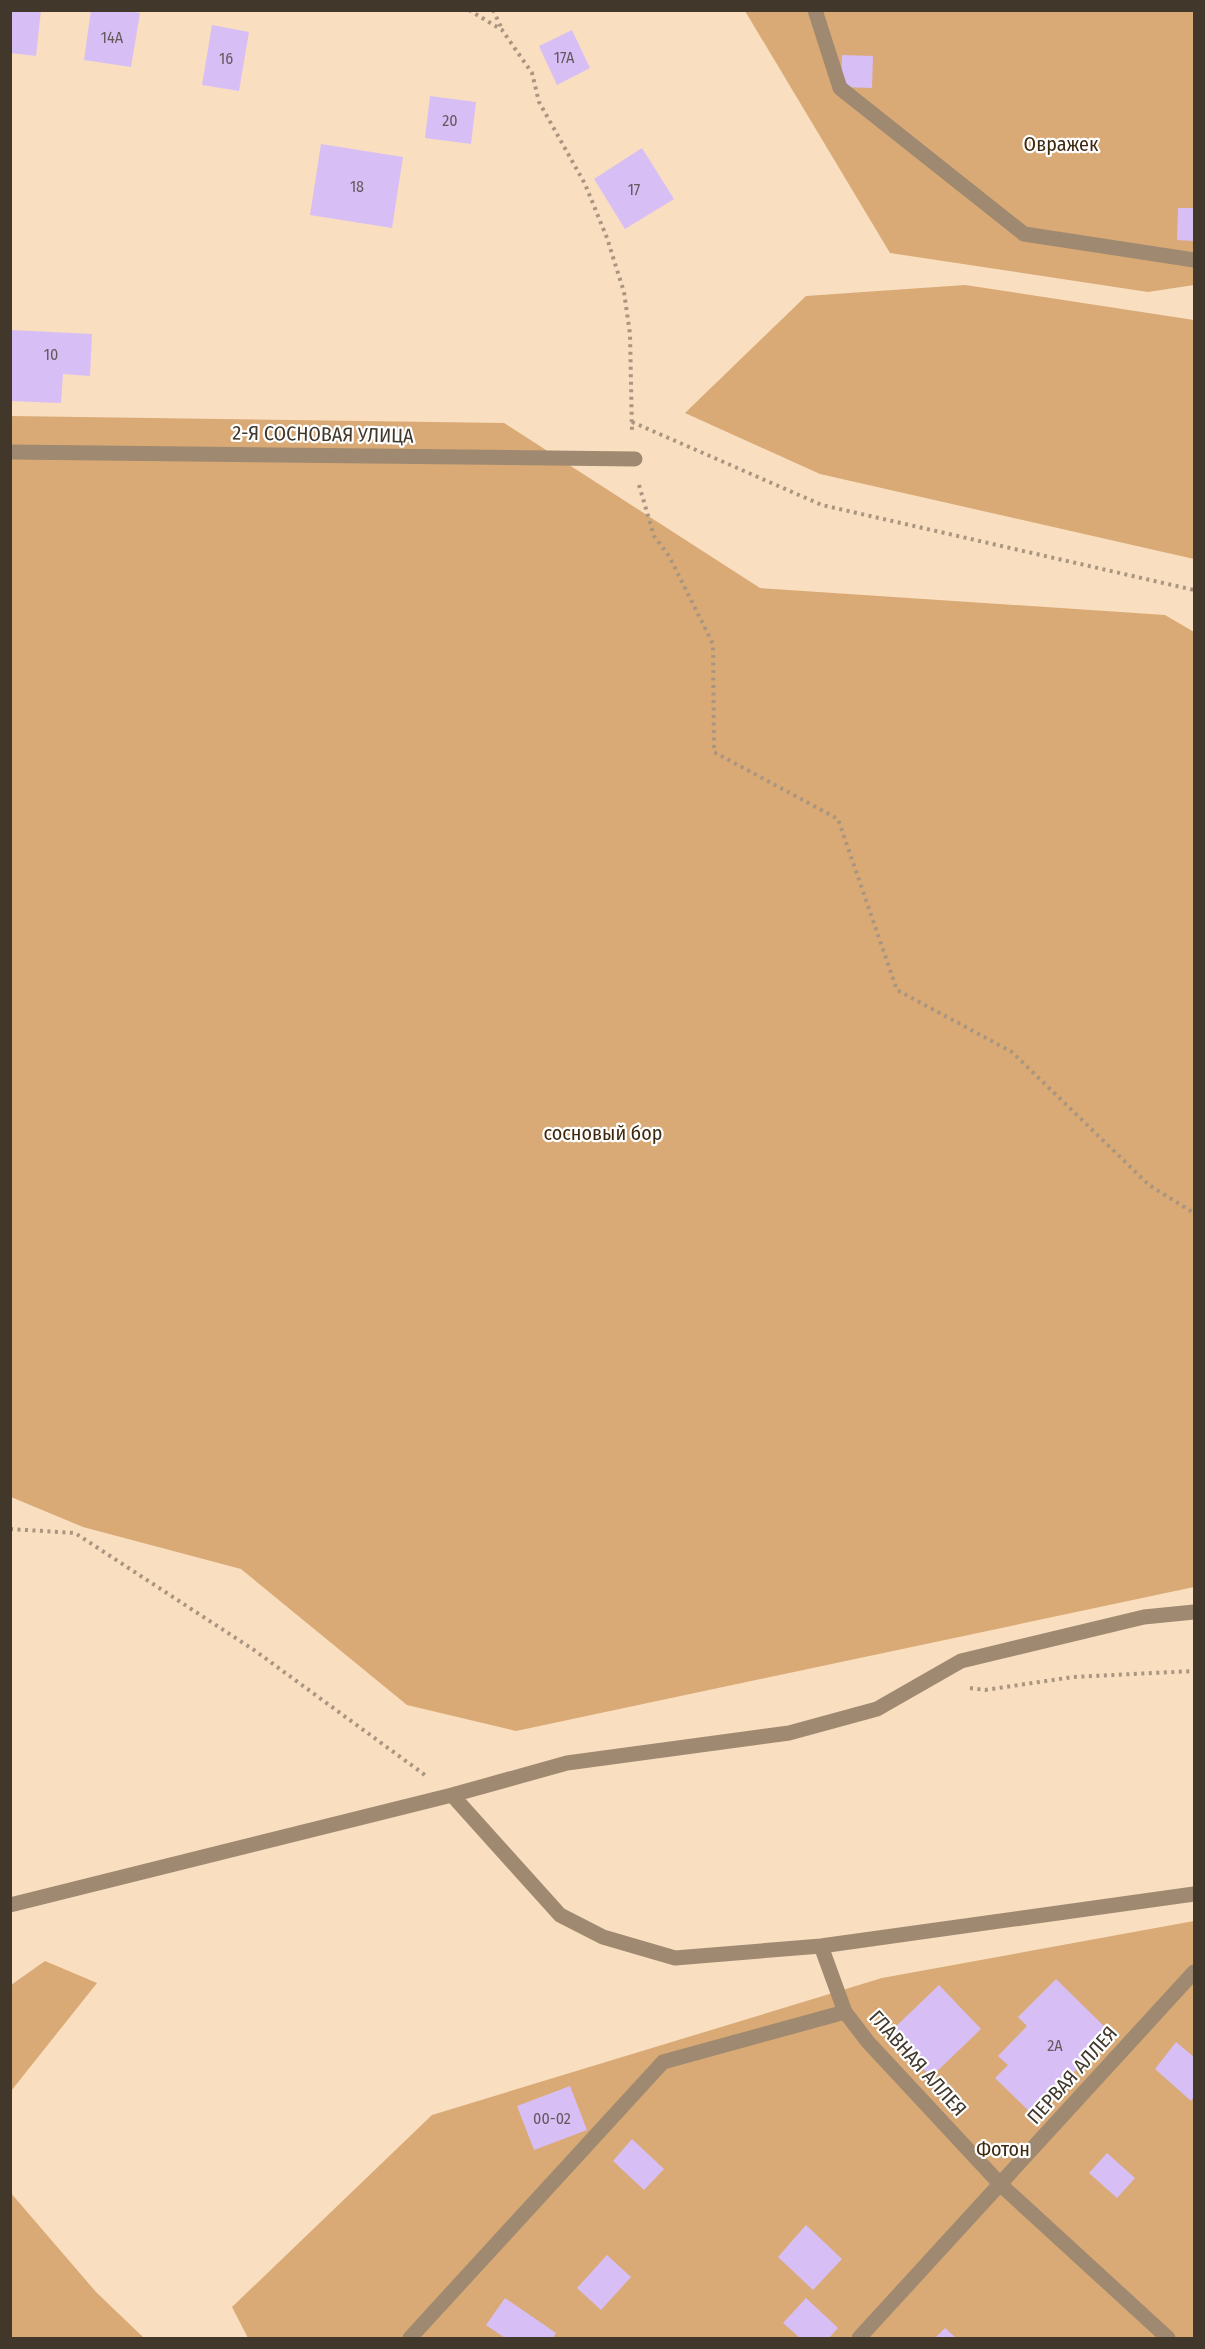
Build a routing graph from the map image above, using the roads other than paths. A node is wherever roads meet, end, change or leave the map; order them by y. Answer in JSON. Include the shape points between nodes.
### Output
{"nodes":[{"id":1,"x":814,"y":10,"type":"edge"},
{"id":2,"x":1194,"y":260,"type":"edge"},
{"id":3,"x":10,"y":452,"type":"edge"},
{"id":4,"x":635,"y":459,"type":"road end"},
{"id":5,"x":1194,"y":1612,"type":"edge"},
{"id":6,"x":452,"y":1795,"type":"junction"},
{"id":7,"x":1194,"y":1894,"type":"edge"},
{"id":8,"x":10,"y":1905,"type":"edge"},
{"id":9,"x":821,"y":1946,"type":"junction"},
{"id":10,"x":1194,"y":1972,"type":"edge"},
{"id":11,"x":844,"y":2012,"type":"junction"},
{"id":12,"x":1000,"y":2185,"type":"junction"},
{"id":13,"x":410,"y":2338,"type":"edge"},
{"id":14,"x":859,"y":2338,"type":"edge"},
{"id":15,"x":1168,"y":2338,"type":"edge"}],
"edges":[{"from":1,"to":2,"type":"street","via":[[840,88],[1024,234]]},
{"from":3,"to":4,"type":"street","name":"2-Я СОСНОВАЯ УЛИЦА"},
{"from":5,"to":6,"type":"street","via":[[1144,1617],[961,1661],[877,1709],[789,1733],[567,1763]]},
{"from":6,"to":8,"type":"street"},
{"from":6,"to":9,"type":"street","via":[[560,1915],[603,1937],[675,1958]]},
{"from":7,"to":9,"type":"street"},
{"from":9,"to":11,"type":"street","name":"ГЛАВНАЯ АЛЛЕЯ"},
{"from":10,"to":12,"type":"street","name":"ПЕРВАЯ АЛЛЕЯ"},
{"from":11,"to":12,"type":"street","name":"ГЛАВНАЯ АЛЛЕЯ"},
{"from":11,"to":13,"type":"street","via":[[663,2062]]},
{"from":12,"to":14,"type":"street","name":"ПЕРВАЯ АЛЛЕЯ"},
{"from":12,"to":15,"type":"street","name":"ГЛАВНАЯ АЛЛЕЯ"}]}
